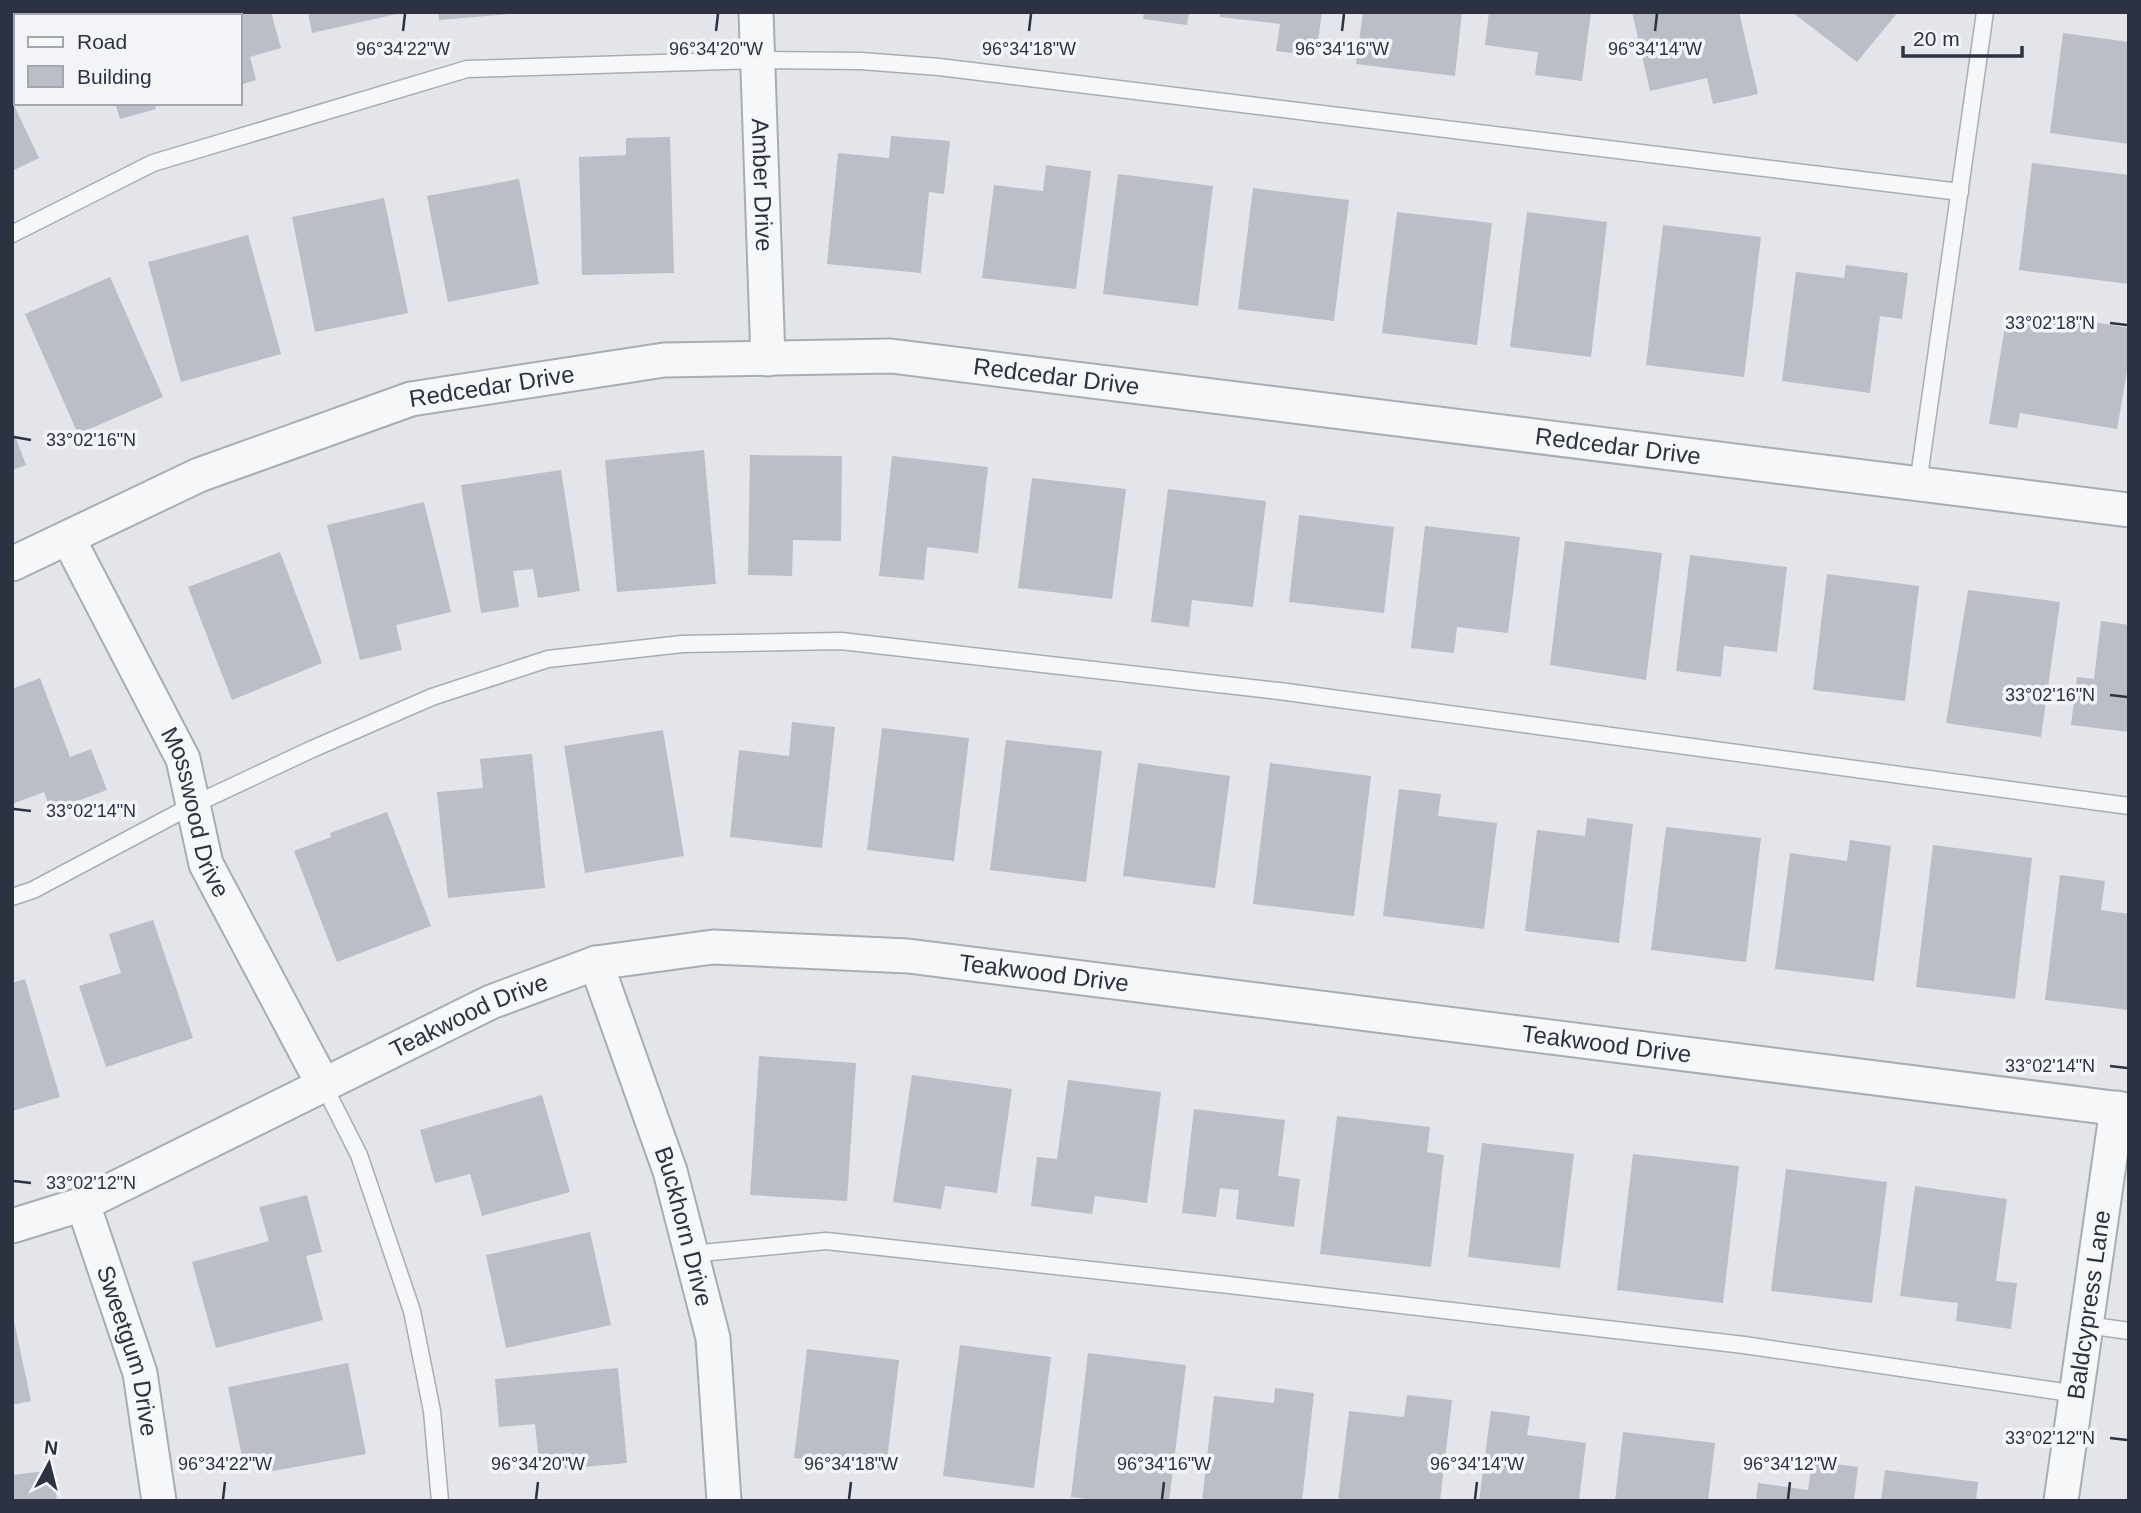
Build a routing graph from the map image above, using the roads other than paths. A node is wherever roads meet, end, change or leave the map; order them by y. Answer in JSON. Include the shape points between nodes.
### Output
{"nodes":[{"id":1,"x":756,"y":12,"type":"edge"},
{"id":2,"x":1985,"y":12,"type":"edge"},
{"id":3,"x":757,"y":60,"type":"junction"},
{"id":4,"x":1960,"y":192,"type":"junction"},
{"id":5,"x":12,"y":234,"type":"edge"},
{"id":6,"x":768,"y":359,"type":"junction"},
{"id":7,"x":1918,"y":484,"type":"junction"},
{"id":8,"x":2129,"y":510,"type":"edge"},
{"id":9,"x":68,"y":538,"type":"junction"},
{"id":10,"x":12,"y":564,"type":"edge"},
{"id":11,"x":193,"y":805,"type":"junction"},
{"id":12,"x":2129,"y":806,"type":"edge"},
{"id":13,"x":12,"y":897,"type":"edge"},
{"id":14,"x":596,"y":963,"type":"junction"},
{"id":15,"x":324,"y":1086,"type":"junction"},
{"id":16,"x":2123,"y":1109,"type":"edge"},
{"id":17,"x":83,"y":1203,"type":"junction"},
{"id":18,"x":12,"y":1226,"type":"edge"},
{"id":19,"x":691,"y":1254,"type":"junction"},
{"id":20,"x":2087,"y":1325,"type":"junction"},
{"id":21,"x":2129,"y":1331,"type":"edge"},
{"id":22,"x":2077,"y":1394,"type":"junction"},
{"id":23,"x":159,"y":1501,"type":"edge"},
{"id":24,"x":440,"y":1501,"type":"edge"},
{"id":25,"x":724,"y":1501,"type":"edge"},
{"id":26,"x":2061,"y":1501,"type":"edge"}],
"edges":[{"from":1,"to":3,"type":"street","name":"Amber Drive"},
{"from":2,"to":4,"type":"lane"},
{"from":3,"to":4,"type":"lane","via":[[939,66]]},
{"from":3,"to":5,"type":"lane","via":[[467,69],[153,163]]},
{"from":3,"to":6,"type":"street","name":"Amber Drive"},
{"from":4,"to":7,"type":"lane"},
{"from":6,"to":7,"type":"street","name":"Redcedar Drive","via":[[891,356]]},
{"from":6,"to":9,"type":"street","name":"Redcedar Drive","via":[[664,360],[411,399],[199,475]]},
{"from":7,"to":8,"type":"street","name":"Redcedar Drive"},
{"from":9,"to":10,"type":"street","name":"Redcedar Drive"},
{"from":9,"to":11,"type":"street","name":"Mosswood Drive","via":[[183,759]]},
{"from":11,"to":12,"type":"lane","via":[[432,696],[548,659],[682,644],[841,641],[1279,691]]},
{"from":11,"to":13,"type":"lane"},
{"from":11,"to":15,"type":"street","name":"Mosswood Drive","via":[[206,864]]},
{"from":14,"to":15,"type":"street","name":"Teakwood Drive","via":[[491,1002]]},
{"from":14,"to":16,"type":"street","name":"Teakwood Drive","via":[[713,947],[908,956]]},
{"from":14,"to":19,"type":"street","name":"Buckhorn Drive","via":[[670,1171]]},
{"from":15,"to":17,"type":"street","name":"Teakwood Drive"},
{"from":15,"to":24,"type":"lane","via":[[359,1155],[412,1311],[432,1411]]},
{"from":16,"to":20,"type":"street","name":"Baldcypress Lane"},
{"from":17,"to":18,"type":"street","name":"Teakwood Drive"},
{"from":17,"to":23,"type":"street","name":"Sweetgum Drive","via":[[140,1373]]},
{"from":19,"to":22,"type":"lane","via":[[826,1241],[1744,1345]]},
{"from":19,"to":25,"type":"street","name":"Buckhorn Drive","via":[[713,1338]]},
{"from":20,"to":21,"type":"lane"},
{"from":20,"to":22,"type":"street","name":"Baldcypress Lane"},
{"from":22,"to":26,"type":"street","name":"Baldcypress Lane"}]}
